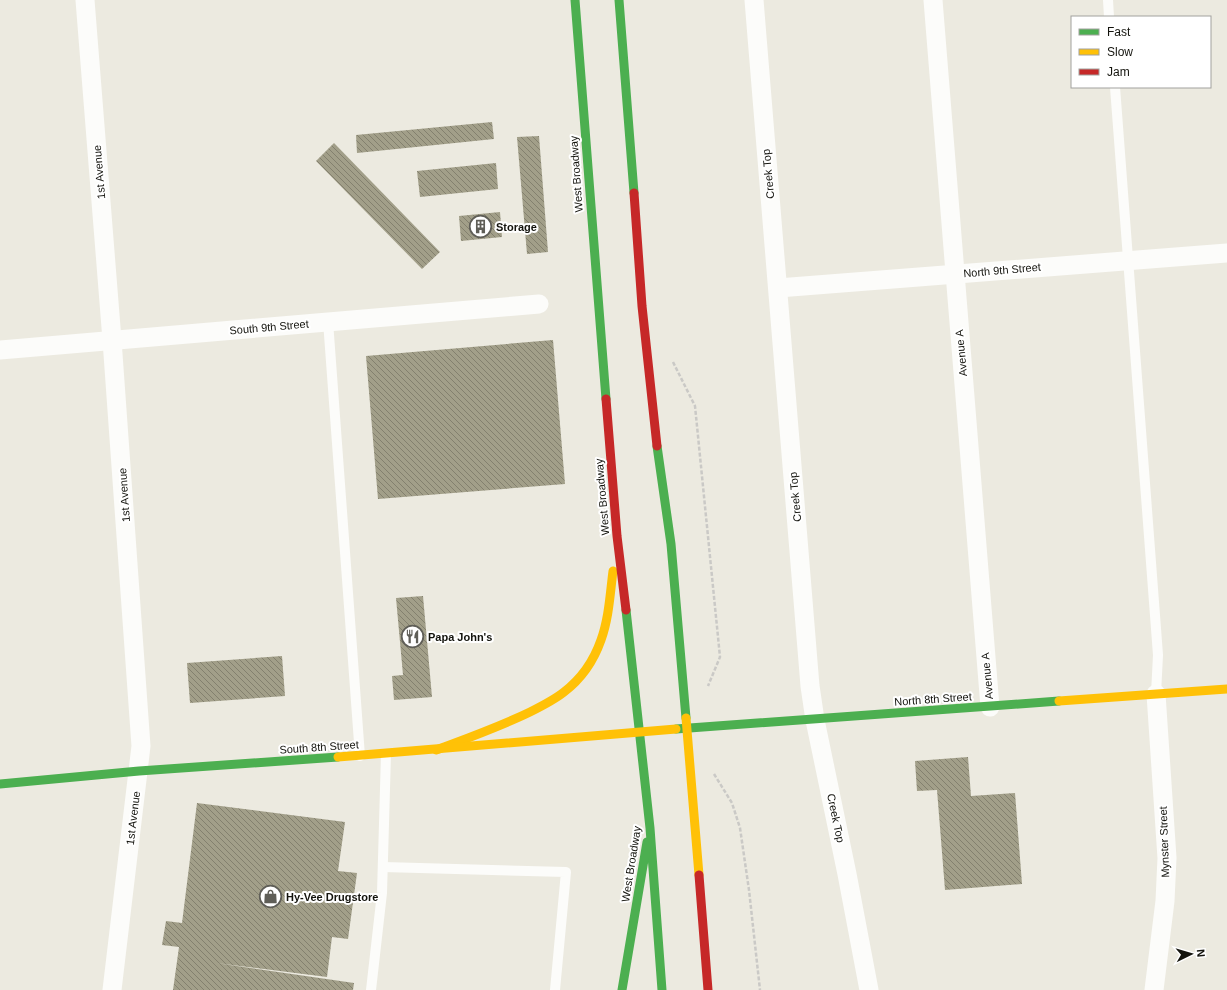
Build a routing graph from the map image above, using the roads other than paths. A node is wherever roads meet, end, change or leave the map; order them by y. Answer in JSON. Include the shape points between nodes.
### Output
{"nodes":[{"id":1,"x":85,"y":0,"type":"edge"},
{"id":2,"x":575,"y":0,"type":"edge"},
{"id":3,"x":619,"y":0,"type":"edge"},
{"id":4,"x":754,"y":0,"type":"edge"},
{"id":5,"x":933,"y":0,"type":"edge"},
{"id":6,"x":1108,"y":0,"type":"edge"},
{"id":7,"x":1110,"y":16,"type":"edge"},
{"id":8,"x":1115,"y":88,"type":"edge"},
{"id":9,"x":1227,"y":252,"type":"edge"},
{"id":10,"x":1129,"y":260,"type":"junction"},
{"id":11,"x":955,"y":274,"type":"junction"},
{"id":12,"x":778,"y":288,"type":"junction"},
{"id":13,"x":538,"y":304,"type":"dead end"},
{"id":14,"x":328,"y":321,"type":"junction"},
{"id":15,"x":112,"y":340,"type":"junction"},
{"id":16,"x":0,"y":350,"type":"edge"},
{"id":17,"x":617,"y":536,"type":"junction"},
{"id":18,"x":1227,"y":689,"type":"edge"},
{"id":19,"x":1156,"y":694,"type":"junction"},
{"id":20,"x":990,"y":707,"type":"junction"},
{"id":21,"x":815,"y":720,"type":"junction"},
{"id":22,"x":687,"y":730,"type":"junction"},
{"id":23,"x":640,"y":732,"type":"junction"},
{"id":24,"x":436,"y":750,"type":"junction"},
{"id":25,"x":386,"y":754,"type":"junction"},
{"id":26,"x":360,"y":756,"type":"junction"},
{"id":27,"x":139,"y":771,"type":"junction"},
{"id":28,"x":0,"y":784,"type":"edge"},
{"id":29,"x":650,"y":828,"type":"junction"},
{"id":30,"x":383,"y":867,"type":"junction"},
{"id":31,"x":112,"y":990,"type":"edge"},
{"id":32,"x":371,"y":990,"type":"edge"},
{"id":33,"x":555,"y":990,"type":"edge"},
{"id":34,"x":622,"y":990,"type":"edge"},
{"id":35,"x":662,"y":990,"type":"edge"},
{"id":36,"x":708,"y":990,"type":"edge"},
{"id":37,"x":869,"y":990,"type":"edge"},
{"id":38,"x":1154,"y":990,"type":"edge"}],
"edges":[{"from":1,"to":15,"type":"street","name":"1st Avenue"},
{"from":2,"to":17,"type":"main road","name":"West Broadway"},
{"from":3,"to":22,"type":"main road","via":[[642,306],[671,544]]},
{"from":4,"to":12,"type":"street","name":"Creek Top"},
{"from":5,"to":11,"type":"street","name":"Avenue A"},
{"from":6,"to":7,"type":"lane"},
{"from":8,"to":10,"type":"lane"},
{"from":9,"to":10,"type":"street","name":"North 9th Street"},
{"from":10,"to":11,"type":"street","name":"North 9th Street"},
{"from":10,"to":19,"type":"lane","via":[[1158,655]]},
{"from":11,"to":12,"type":"street","name":"North 9th Street"},
{"from":11,"to":20,"type":"street","name":"Avenue A"},
{"from":12,"to":21,"type":"street","name":"Creek Top","via":[[810,686]]},
{"from":13,"to":14,"type":"street","name":"South 9th Street"},
{"from":14,"to":15,"type":"street","name":"South 9th Street"},
{"from":14,"to":26,"type":"lane"},
{"from":15,"to":16,"type":"street","name":"South 9th Street"},
{"from":15,"to":27,"type":"street","name":"1st Avenue","via":[[137,681],[141,746]]},
{"from":17,"to":23,"type":"main road","name":"West Broadway"},
{"from":17,"to":24,"type":"main road","via":[[607,619],[598,647],[585,671],[552,701],[502,725]]},
{"from":18,"to":19,"type":"main road","name":"North 8th Street"},
{"from":19,"to":20,"type":"main road","name":"North 8th Street"},
{"from":19,"to":38,"type":"street","name":"Mynster Street","via":[[1167,858],[1165,902]]},
{"from":20,"to":21,"type":"main road","name":"North 8th Street"},
{"from":21,"to":22,"type":"main road","name":"North 8th Street"},
{"from":21,"to":37,"type":"street","name":"Creek Top"},
{"from":22,"to":23,"type":"main road","name":"North 8th Street"},
{"from":22,"to":36,"type":"main road"},
{"from":23,"to":24,"type":"main road","name":"South 8th Street"},
{"from":23,"to":29,"type":"main road","name":"West Broadway"},
{"from":24,"to":25,"type":"main road","name":"South 8th Street"},
{"from":25,"to":26,"type":"main road","name":"South 8th Street"},
{"from":25,"to":30,"type":"lane"},
{"from":26,"to":27,"type":"main road","name":"South 8th Street"},
{"from":27,"to":28,"type":"main road","name":"South 8th Street"},
{"from":27,"to":31,"type":"street","name":"1st Avenue"},
{"from":29,"to":34,"type":"main road","name":"West Broadway"},
{"from":29,"to":35,"type":"main road"},
{"from":30,"to":32,"type":"lane"},
{"from":30,"to":33,"type":"lane","via":[[566,872]]}]}
